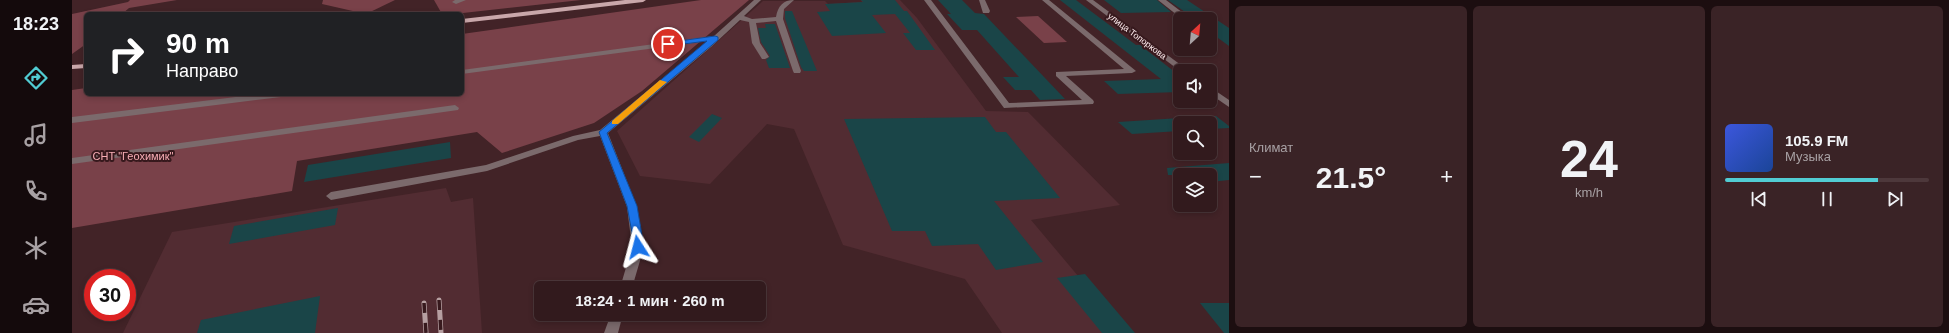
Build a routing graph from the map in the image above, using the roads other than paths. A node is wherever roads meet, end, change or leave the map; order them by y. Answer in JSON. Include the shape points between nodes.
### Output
{"nodes":[{"id":1,"x":643,"y":0,"type":"edge"},
{"id":2,"x":758,"y":0,"type":"edge"},
{"id":3,"x":792,"y":0,"type":"edge"},
{"id":4,"x":927,"y":0,"type":"edge"},
{"id":5,"x":982,"y":0,"type":"edge"},
{"id":6,"x":1045,"y":0,"type":"edge"},
{"id":7,"x":1089,"y":0,"type":"edge"},
{"id":8,"x":1161,"y":0,"type":"edge"},
{"id":9,"x":986,"y":11,"type":"dead end"},
{"id":10,"x":1177,"y":12,"type":"edge"},
{"id":11,"x":738,"y":17,"type":"junction"},
{"id":12,"x":779,"y":19,"type":"junction"},
{"id":13,"x":464,"y":21,"type":"edge"},
{"id":14,"x":752,"y":21,"type":"junction"},
{"id":15,"x":715,"y":38,"type":"junction"},
{"id":16,"x":765,"y":57,"type":"dead end"},
{"id":17,"x":1176,"y":64,"type":"edge"},
{"id":18,"x":84,"y":66,"type":"edge"},
{"id":19,"x":72,"y":67,"type":"edge"},
{"id":20,"x":797,"y":71,"type":"dead end"},
{"id":21,"x":464,"y":72,"type":"edge"},
{"id":22,"x":1217,"y":95,"type":"edge"},
{"id":23,"x":265,"y":96,"type":"edge"},
{"id":24,"x":1229,"y":104,"type":"edge"},
{"id":25,"x":455,"y":108,"type":"dead end"},
{"id":26,"x":72,"y":120,"type":"edge"},
{"id":27,"x":603,"y":132,"type":"junction"},
{"id":28,"x":72,"y":161,"type":"edge"},
{"id":29,"x":331,"y":196,"type":"dead end"},
{"id":30,"x":628,"y":281,"type":"edge"},
{"id":31,"x":615,"y":321,"type":"edge"},
{"id":32,"x":611,"y":333,"type":"edge"}],
"edges":[{"from":1,"to":13,"type":"main road"},
{"from":2,"to":11,"type":"street"},
{"from":3,"to":12,"type":"street","via":[[781,8]]},
{"from":4,"to":6,"type":"street","via":[[1007,106],[1090,102],[1059,74],[1132,72]]},
{"from":5,"to":9,"type":"street"},
{"from":7,"to":17,"type":"street","name":"улица Топоркова"},
{"from":8,"to":10,"type":"street"},
{"from":11,"to":14,"type":"street"},
{"from":11,"to":15,"type":"street"},
{"from":12,"to":14,"type":"street"},
{"from":12,"to":20,"type":"street"},
{"from":14,"to":16,"type":"street","via":[[756,43]]},
{"from":15,"to":21,"type":"street"},
{"from":15,"to":27,"type":"street"},
{"from":18,"to":19,"type":"main road"},
{"from":22,"to":24,"type":"street"},
{"from":23,"to":26,"type":"street"},
{"from":25,"to":28,"type":"street"},
{"from":27,"to":29,"type":"street","via":[[576,138],[487,168]]},
{"from":27,"to":30,"type":"street","via":[[632,206],[638,247]]},
{"from":31,"to":32,"type":"street"}]}
